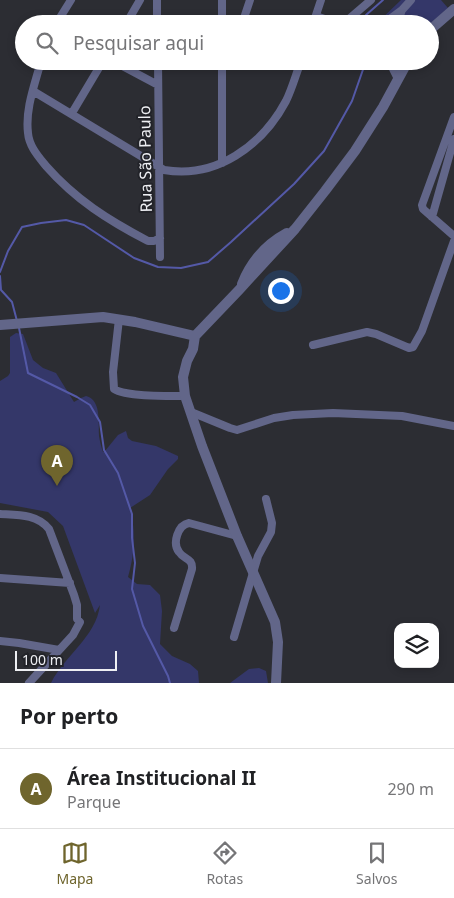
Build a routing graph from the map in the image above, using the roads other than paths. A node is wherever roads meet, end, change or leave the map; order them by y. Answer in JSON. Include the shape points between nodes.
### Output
{"nodes":[{"id":1,"x":71,"y":0,"type":"edge"},
{"id":2,"x":140,"y":0,"type":"edge"},
{"id":3,"x":157,"y":0,"type":"edge"},
{"id":4,"x":222,"y":0,"type":"edge"},
{"id":5,"x":250,"y":0,"type":"edge"},
{"id":6,"x":321,"y":0,"type":"edge"},
{"id":7,"x":371,"y":0,"type":"edge"},
{"id":8,"x":411,"y":0,"type":"edge"},
{"id":9,"x":454,"y":9,"type":"edge"},
{"id":10,"x":402,"y":10,"type":"junction"},
{"id":11,"x":62,"y":15,"type":"edge"},
{"id":12,"x":131,"y":15,"type":"edge"},
{"id":13,"x":157,"y":15,"type":"edge"},
{"id":14,"x":222,"y":15,"type":"edge"},
{"id":15,"x":245,"y":15,"type":"edge"},
{"id":16,"x":316,"y":15,"type":"edge"},
{"id":17,"x":354,"y":15,"type":"edge"},
{"id":18,"x":395,"y":15,"type":"edge"},
{"id":19,"x":400,"y":15,"type":"edge"},
{"id":20,"x":439,"y":22,"type":"edge"},
{"id":21,"x":39,"y":70,"type":"edge"},
{"id":22,"x":98,"y":70,"type":"edge"},
{"id":23,"x":129,"y":70,"type":"edge"},
{"id":24,"x":158,"y":70,"type":"edge"},
{"id":25,"x":222,"y":70,"type":"edge"},
{"id":26,"x":298,"y":70,"type":"edge"},
{"id":27,"x":394,"y":70,"type":"edge"},
{"id":28,"x":403,"y":70,"type":"edge"},
{"id":29,"x":398,"y":79,"type":"junction"},
{"id":30,"x":158,"y":86,"type":"junction"},
{"id":31,"x":33,"y":91,"type":"junction"},
{"id":32,"x":72,"y":113,"type":"junction"},
{"id":33,"x":454,"y":117,"type":"edge"},
{"id":34,"x":454,"y":139,"type":"edge"},
{"id":35,"x":222,"y":163,"type":"junction"},
{"id":36,"x":159,"y":166,"type":"junction"},
{"id":37,"x":429,"y":187,"type":"junction"},
{"id":38,"x":439,"y":190,"type":"junction"},
{"id":39,"x":432,"y":217,"type":"junction"},
{"id":40,"x":454,"y":236,"type":"edge"},
{"id":41,"x":160,"y":238,"type":"junction"},
{"id":42,"x":454,"y":241,"type":"edge"},
{"id":43,"x":160,"y":257,"type":"dead end"},
{"id":44,"x":119,"y":319,"type":"junction"},
{"id":45,"x":0,"y":325,"type":"edge"},
{"id":46,"x":195,"y":336,"type":"junction"},
{"id":47,"x":313,"y":346,"type":"dead end"},
{"id":48,"x":186,"y":396,"type":"junction"},
{"id":49,"x":191,"y":412,"type":"junction"},
{"id":50,"x":454,"y":426,"type":"edge"},
{"id":51,"x":266,"y":499,"type":"dead end"},
{"id":52,"x":0,"y":514,"type":"edge"},
{"id":53,"x":237,"y":536,"type":"junction"},
{"id":54,"x":254,"y":573,"type":"junction"},
{"id":55,"x":0,"y":578,"type":"edge"},
{"id":56,"x":70,"y":583,"type":"junction"},
{"id":57,"x":174,"y":628,"type":"dead end"},
{"id":58,"x":234,"y":637,"type":"dead end"},
{"id":59,"x":0,"y":641,"type":"edge"},
{"id":60,"x":59,"y":650,"type":"junction"},
{"id":61,"x":29,"y":683,"type":"edge"},
{"id":62,"x":276,"y":683,"type":"edge"}],
"edges":[{"from":1,"to":11,"type":"street"},
{"from":2,"to":12,"type":"street"},
{"from":3,"to":13,"type":"street"},
{"from":4,"to":14,"type":"street"},
{"from":5,"to":15,"type":"street"},
{"from":6,"to":16,"type":"street"},
{"from":7,"to":17,"type":"street"},
{"from":8,"to":10,"type":"street"},
{"from":9,"to":20,"type":"street"},
{"from":10,"to":18,"type":"street"},
{"from":10,"to":19,"type":"street"},
{"from":21,"to":31,"type":"street"},
{"from":22,"to":32,"type":"street"},
{"from":23,"to":30,"type":"street"},
{"from":24,"to":30,"type":"street","name":"Rua São Paulo"},
{"from":25,"to":35,"type":"street"},
{"from":26,"to":35,"type":"street","via":[[277,114],[252,144]]},
{"from":27,"to":29,"type":"street"},
{"from":28,"to":29,"type":"street"},
{"from":29,"to":46,"type":"street","via":[[355,151],[326,191]]},
{"from":30,"to":36,"type":"street","name":"Rua São Paulo"},
{"from":31,"to":32,"type":"street"},
{"from":31,"to":41,"type":"street","via":[[28,135],[34,151],[47,167],[73,194],[105,216],[148,241]]},
{"from":32,"to":36,"type":"street"},
{"from":33,"to":37,"type":"street"},
{"from":34,"to":38,"type":"street"},
{"from":35,"to":36,"type":"street","via":[[189,172],[164,170]]},
{"from":36,"to":41,"type":"street","name":"Rua São Paulo"},
{"from":37,"to":38,"type":"street"},
{"from":37,"to":39,"type":"street","via":[[422,205]]},
{"from":38,"to":39,"type":"street"},
{"from":39,"to":40,"type":"street"},
{"from":41,"to":43,"type":"street","name":"Rua São Paulo"},
{"from":42,"to":47,"type":"street","via":[[414,347],[367,332]]},
{"from":44,"to":45,"type":"street","via":[[82,318]]},
{"from":44,"to":46,"type":"street"},
{"from":44,"to":48,"type":"street","via":[[114,389],[130,394]]},
{"from":46,"to":48,"type":"street","via":[[183,377]]},
{"from":48,"to":49,"type":"street"},
{"from":49,"to":50,"type":"street","via":[[237,430],[274,418],[333,413],[402,416]]},
{"from":49,"to":53,"type":"street"},
{"from":51,"to":54,"type":"street","via":[[271,532],[258,556]]},
{"from":52,"to":56,"type":"street","via":[[30,516],[43,522],[53,536]]},
{"from":53,"to":54,"type":"street"},
{"from":53,"to":57,"type":"street","via":[[189,523],[180,528],[178,551],[193,565]]},
{"from":54,"to":58,"type":"street"},
{"from":54,"to":62,"type":"street","via":[[275,622],[278,642]]},
{"from":55,"to":56,"type":"street"},
{"from":56,"to":60,"type":"street","via":[[80,622],[76,632]]},
{"from":59,"to":60,"type":"street"},
{"from":60,"to":61,"type":"street"}]}
